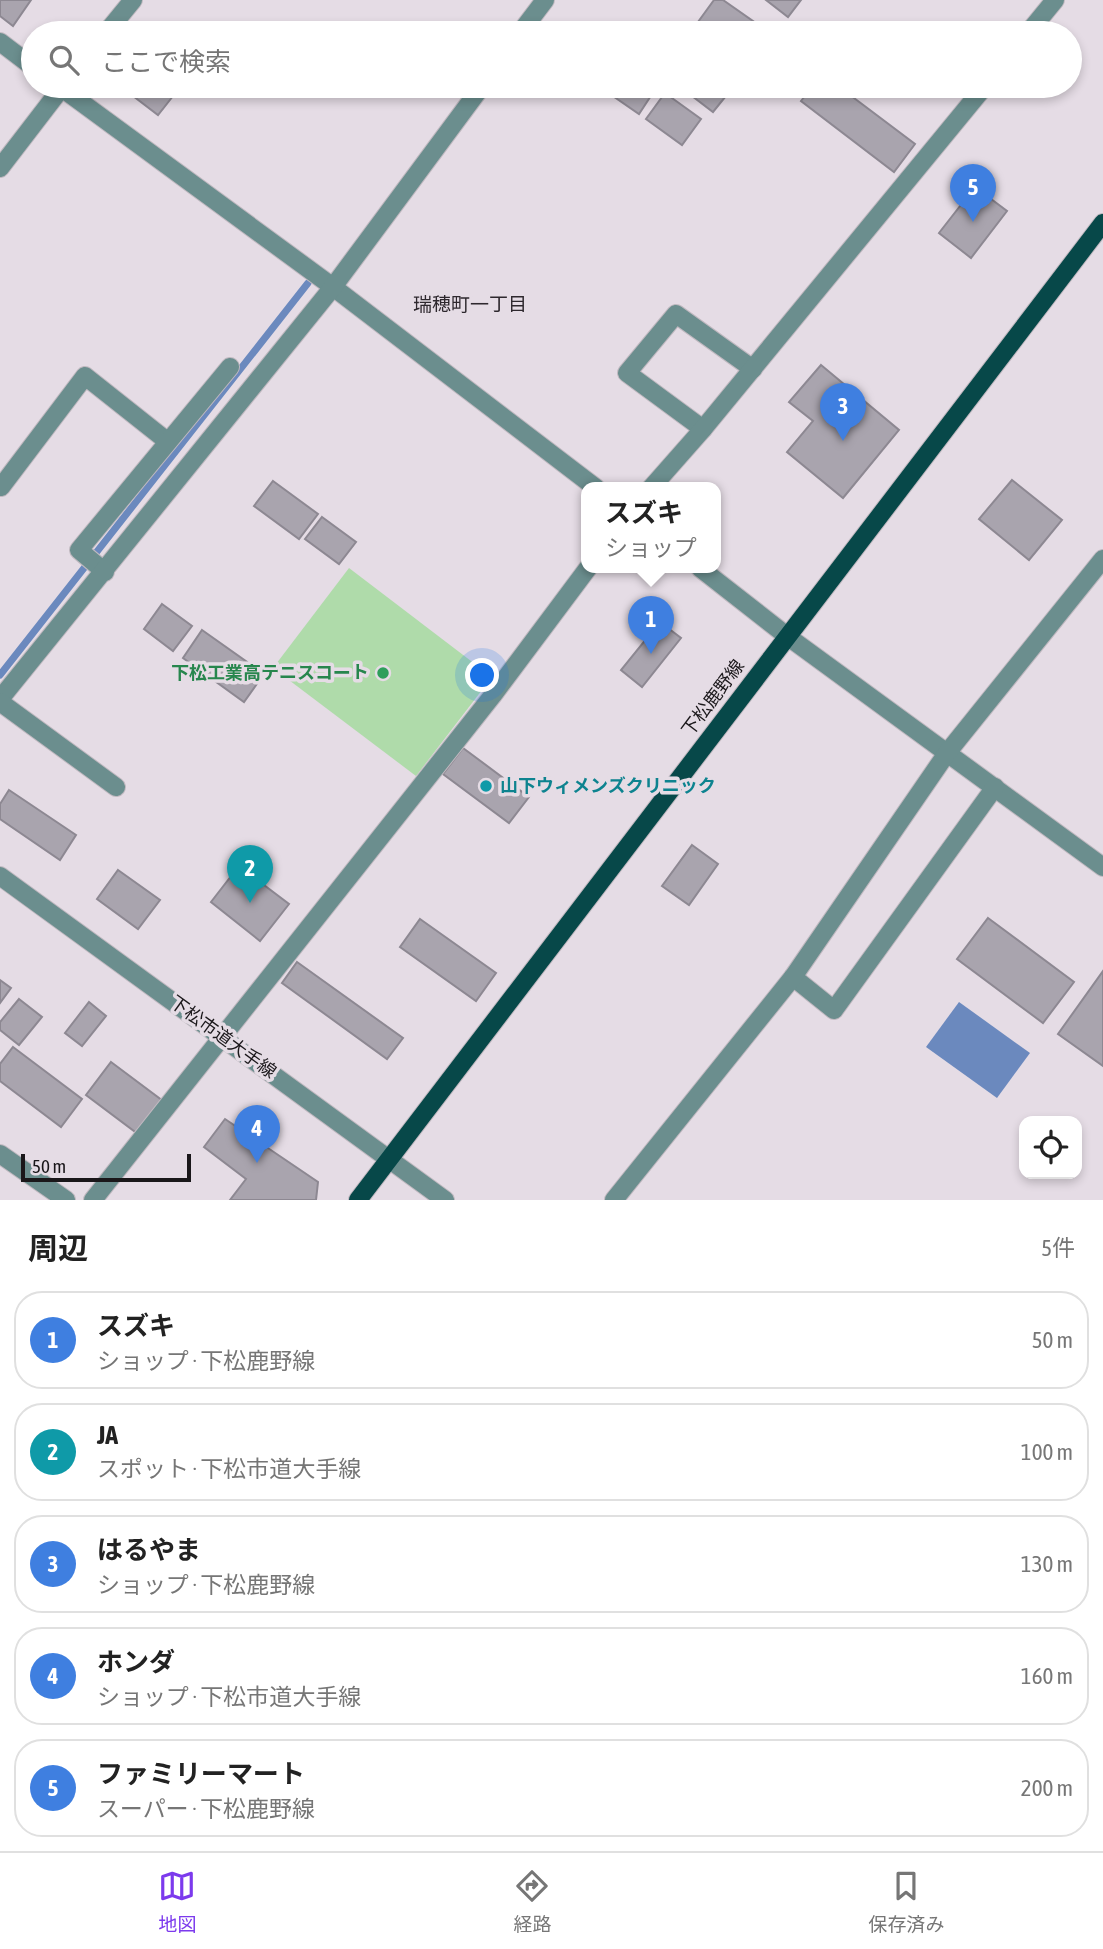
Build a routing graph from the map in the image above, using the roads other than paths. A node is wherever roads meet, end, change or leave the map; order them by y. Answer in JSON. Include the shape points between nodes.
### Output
{"nodes":[{"id":1,"x":133,"y":0,"type":"edge"},
{"id":2,"x":545,"y":0,"type":"edge"},
{"id":3,"x":1055,"y":0,"type":"edge"},
{"id":4,"x":116,"y":21,"type":"edge"},
{"id":5,"x":529,"y":21,"type":"edge"},
{"id":6,"x":1038,"y":21,"type":"edge"},
{"id":7,"x":0,"y":42,"type":"edge"},
{"id":8,"x":21,"y":58,"type":"edge"},
{"id":9,"x":52,"y":98,"type":"edge"},
{"id":10,"x":77,"y":98,"type":"edge"},
{"id":11,"x":473,"y":98,"type":"edge"},
{"id":12,"x":975,"y":98,"type":"edge"},
{"id":13,"x":0,"y":168,"type":"edge"},
{"id":14,"x":1103,"y":223,"type":"edge"},
{"id":15,"x":333,"y":288,"type":"junction"},
{"id":16,"x":230,"y":367,"type":"dead end"},
{"id":17,"x":753,"y":369,"type":"junction"},
{"id":18,"x":703,"y":429,"type":"junction"},
{"id":19,"x":167,"y":441,"type":"junction"},
{"id":20,"x":588,"y":482,"type":"edge"},
{"id":21,"x":656,"y":482,"type":"edge"},
{"id":22,"x":1,"y":486,"type":"edge"},
{"id":23,"x":1103,"y":559,"type":"edge"},
{"id":24,"x":105,"y":572,"type":"junction"},
{"id":25,"x":584,"y":573,"type":"edge"},
{"id":26,"x":706,"y":573,"type":"edge"},
{"id":27,"x":787,"y":636,"type":"junction"},
{"id":28,"x":0,"y":701,"type":"edge"},
{"id":29,"x":947,"y":753,"type":"junction"},
{"id":30,"x":116,"y":787,"type":"dead end"},
{"id":31,"x":995,"y":787,"type":"junction"},
{"id":32,"x":1103,"y":867,"type":"edge"},
{"id":33,"x":0,"y":876,"type":"edge"},
{"id":34,"x":793,"y":977,"type":"junction"},
{"id":35,"x":221,"y":1035,"type":"junction"},
{"id":36,"x":0,"y":1154,"type":"edge"},
{"id":37,"x":389,"y":1160,"type":"junction"},
{"id":38,"x":66,"y":1200,"type":"edge"},
{"id":39,"x":93,"y":1200,"type":"edge"},
{"id":40,"x":358,"y":1200,"type":"edge"},
{"id":41,"x":445,"y":1200,"type":"edge"},
{"id":42,"x":614,"y":1200,"type":"edge"}],
"edges":[{"from":1,"to":4,"type":"street"},
{"from":2,"to":5,"type":"street"},
{"from":3,"to":6,"type":"street"},
{"from":7,"to":8,"type":"street"},
{"from":9,"to":13,"type":"street"},
{"from":10,"to":15,"type":"street"},
{"from":11,"to":15,"type":"street"},
{"from":12,"to":17,"type":"street"},
{"from":14,"to":27,"type":"main road","name":"下松鹿野線"},
{"from":15,"to":20,"type":"street"},
{"from":15,"to":24,"type":"street"},
{"from":16,"to":19,"type":"street"},
{"from":17,"to":18,"type":"street"},
{"from":17,"to":18,"type":"street","via":[[676,314],[628,373]]},
{"from":18,"to":21,"type":"street"},
{"from":19,"to":22,"type":"street","via":[[85,376]]},
{"from":19,"to":24,"type":"street","via":[[79,550]]},
{"from":23,"to":29,"type":"street"},
{"from":24,"to":28,"type":"street"},
{"from":25,"to":35,"type":"street","via":[[493,695]]},
{"from":26,"to":27,"type":"street"},
{"from":27,"to":29,"type":"street"},
{"from":27,"to":37,"type":"main road","name":"下松鹿野線"},
{"from":28,"to":30,"type":"street"},
{"from":29,"to":31,"type":"street"},
{"from":29,"to":34,"type":"street"},
{"from":31,"to":32,"type":"street"},
{"from":31,"to":34,"type":"street","via":[[834,1010]]},
{"from":33,"to":35,"type":"street","name":"下松市道大手線"},
{"from":34,"to":42,"type":"street"},
{"from":35,"to":37,"type":"street","name":"下松市道大手線"},
{"from":35,"to":39,"type":"street"},
{"from":36,"to":38,"type":"street"},
{"from":37,"to":40,"type":"main road","name":"下松鹿野線"},
{"from":37,"to":41,"type":"street","name":"下松市道大手線"}]}
